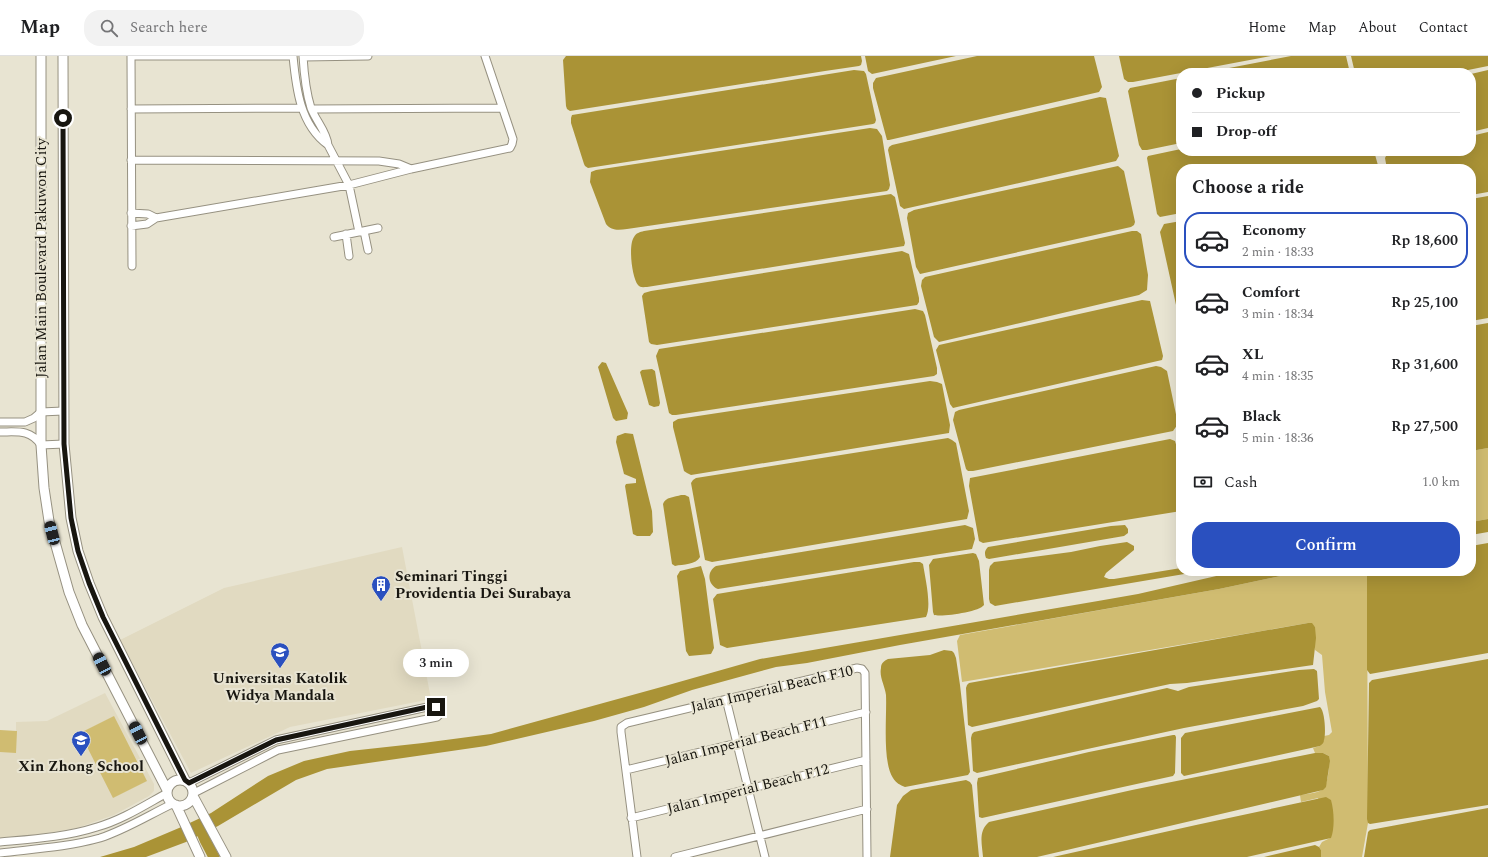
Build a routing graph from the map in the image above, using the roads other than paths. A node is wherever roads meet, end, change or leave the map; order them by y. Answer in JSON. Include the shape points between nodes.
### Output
{"nodes":[{"id":1,"x":41,"y":56,"type":"edge"},
{"id":2,"x":63,"y":56,"type":"edge"},
{"id":3,"x":293,"y":56,"type":"edge"},
{"id":4,"x":302,"y":56,"type":"edge"},
{"id":5,"x":368,"y":56,"type":"edge"},
{"id":6,"x":485,"y":56,"type":"edge"},
{"id":7,"x":302,"y":108,"type":"junction"},
{"id":8,"x":502,"y":108,"type":"junction"},
{"id":9,"x":131,"y":109,"type":"junction"},
{"id":10,"x":312,"y":109,"type":"junction"},
{"id":11,"x":328,"y":145,"type":"junction"},
{"id":12,"x":131,"y":160,"type":"junction"},
{"id":13,"x":336,"y":160,"type":"junction"},
{"id":14,"x":411,"y":169,"type":"junction"},
{"id":15,"x":349,"y":185,"type":"junction"},
{"id":16,"x":131,"y":213,"type":"junction"},
{"id":17,"x":156,"y":218,"type":"junction"},
{"id":18,"x":131,"y":226,"type":"junction"},
{"id":19,"x":378,"y":228,"type":"dead end"},
{"id":20,"x":361,"y":231,"type":"junction"},
{"id":21,"x":346,"y":234,"type":"junction"},
{"id":22,"x":334,"y":237,"type":"dead end"},
{"id":23,"x":368,"y":250,"type":"dead end"},
{"id":24,"x":349,"y":256,"type":"dead end"},
{"id":25,"x":132,"y":266,"type":"dead end"},
{"id":26,"x":63,"y":411,"type":"junction"},
{"id":27,"x":41,"y":412,"type":"junction"},
{"id":28,"x":0,"y":422,"type":"edge"},
{"id":29,"x":25,"y":422,"type":"junction"},
{"id":30,"x":0,"y":432,"type":"edge"},
{"id":31,"x":25,"y":432,"type":"junction"},
{"id":32,"x":64,"y":444,"type":"junction"},
{"id":33,"x":42,"y":445,"type":"junction"},
{"id":34,"x":726,"y":699,"type":"junction"},
{"id":35,"x":866,"y":712,"type":"junction"},
{"id":36,"x":321,"y":730,"type":"junction"},
{"id":37,"x":324,"y":740,"type":"junction"},
{"id":38,"x":737,"y":743,"type":"junction"},
{"id":39,"x":866,"y":760,"type":"junction"},
{"id":40,"x":626,"y":770,"type":"junction"},
{"id":41,"x":187,"y":782,"type":"junction"},
{"id":42,"x":748,"y":789,"type":"junction"},
{"id":43,"x":167,"y":792,"type":"junction"},
{"id":44,"x":193,"y":794,"type":"junction"},
{"id":45,"x":174,"y":805,"type":"junction"},
{"id":46,"x":867,"y":809,"type":"junction"},
{"id":47,"x":631,"y":818,"type":"junction"},
{"id":48,"x":760,"y":836,"type":"junction"},
{"id":49,"x":46,"y":838,"type":"junction"},
{"id":50,"x":0,"y":842,"type":"edge"},
{"id":51,"x":47,"y":847,"type":"junction"},
{"id":52,"x":0,"y":853,"type":"edge"},
{"id":53,"x":198,"y":853,"type":"edge"},
{"id":54,"x":226,"y":857,"type":"edge"},
{"id":55,"x":637,"y":857,"type":"edge"},
{"id":56,"x":675,"y":857,"type":"edge"},
{"id":57,"x":765,"y":857,"type":"edge"},
{"id":58,"x":867,"y":857,"type":"edge"}],
"edges":[{"from":1,"to":27,"type":"street","name":"Jalan Main Boulevard Pakuwon City"},
{"from":2,"to":26,"type":"street","name":"Jalan Main Boulevard Pakuwon City"},
{"from":3,"to":7,"type":"street"},
{"from":3,"to":9,"type":"street","via":[[131,56]]},
{"from":4,"to":5,"type":"street"},
{"from":4,"to":10,"type":"street"},
{"from":6,"to":8,"type":"street"},
{"from":7,"to":9,"type":"street"},
{"from":7,"to":11,"type":"street","via":[[315,132]]},
{"from":8,"to":10,"type":"street"},
{"from":8,"to":14,"type":"street","via":[[513,139],[510,148]]},
{"from":9,"to":12,"type":"street"},
{"from":10,"to":11,"type":"street","via":[[328,138]]},
{"from":11,"to":13,"type":"street"},
{"from":12,"to":13,"type":"street"},
{"from":12,"to":16,"type":"street"},
{"from":13,"to":14,"type":"street","via":[[387,162]]},
{"from":13,"to":15,"type":"street"},
{"from":14,"to":15,"type":"street"},
{"from":15,"to":17,"type":"street"},
{"from":15,"to":20,"type":"street"},
{"from":16,"to":17,"type":"street","via":[[148,214]]},
{"from":16,"to":18,"type":"street"},
{"from":17,"to":18,"type":"street","via":[[147,224]]},
{"from":18,"to":25,"type":"street"},
{"from":19,"to":20,"type":"street"},
{"from":20,"to":21,"type":"street"},
{"from":20,"to":23,"type":"street"},
{"from":21,"to":22,"type":"street"},
{"from":21,"to":24,"type":"street"},
{"from":26,"to":27,"type":"street"},
{"from":26,"to":32,"type":"street","name":"Jalan Main Boulevard Pakuwon City"},
{"from":27,"to":29,"type":"street"},
{"from":27,"to":33,"type":"street","name":"Jalan Main Boulevard Pakuwon City"},
{"from":28,"to":29,"type":"street"},
{"from":29,"to":31,"type":"street"},
{"from":30,"to":31,"type":"street"},
{"from":31,"to":33,"type":"street","via":[[35,437]]},
{"from":32,"to":33,"type":"street"},
{"from":32,"to":41,"type":"street","name":"Jalan Main Boulevard Pakuwon City","via":[[71,518],[78,551],[89,583],[103,617]]},
{"from":33,"to":43,"type":"street","name":"Jalan Main Boulevard Pakuwon City","via":[[49,521],[69,592],[82,625]]},
{"from":34,"to":35,"type":"street","name":"Jalan Imperial Beach F10","via":[[860,668],[865,673]]},
{"from":34,"to":38,"type":"street"},
{"from":34,"to":40,"type":"street","name":"Jalan Imperial Beach F10","via":[[627,723],[621,727]]},
{"from":35,"to":38,"type":"street","name":"Jalan Imperial Beach F11"},
{"from":35,"to":39,"type":"street","name":"Jalan Imperial Beach F10"},
{"from":36,"to":37,"type":"street"},
{"from":36,"to":37,"type":"street","via":[[436,707],[437,717]]},
{"from":36,"to":41,"type":"street","via":[[276,740]]},
{"from":37,"to":44,"type":"street","via":[[278,750]]},
{"from":38,"to":40,"type":"street","name":"Jalan Imperial Beach F11"},
{"from":38,"to":42,"type":"street"},
{"from":39,"to":42,"type":"street","name":"Jalan Imperial Beach F12"},
{"from":39,"to":46,"type":"street","name":"Jalan Imperial Beach F10"},
{"from":40,"to":47,"type":"street"},
{"from":41,"to":43,"type":"street","via":[[175,781],[170,784]]},
{"from":41,"to":44,"type":"street","via":[[192,787]]},
{"from":42,"to":47,"type":"street","name":"Jalan Imperial Beach F12"},
{"from":42,"to":48,"type":"street"},
{"from":43,"to":45,"type":"street","via":[[168,799]]},
{"from":43,"to":49,"type":"street","via":[[131,813],[99,827]]},
{"from":44,"to":45,"type":"street","via":[[186,805]]},
{"from":44,"to":54,"type":"street"},
{"from":45,"to":51,"type":"street","via":[[102,837]]},
{"from":45,"to":53,"type":"street"},
{"from":46,"to":48,"type":"street"},
{"from":46,"to":58,"type":"street","name":"Jalan Imperial Beach F10"},
{"from":47,"to":55,"type":"street"},
{"from":48,"to":56,"type":"street"},
{"from":48,"to":57,"type":"street"},
{"from":49,"to":50,"type":"street"},
{"from":49,"to":51,"type":"street"},
{"from":51,"to":52,"type":"street"}]}
